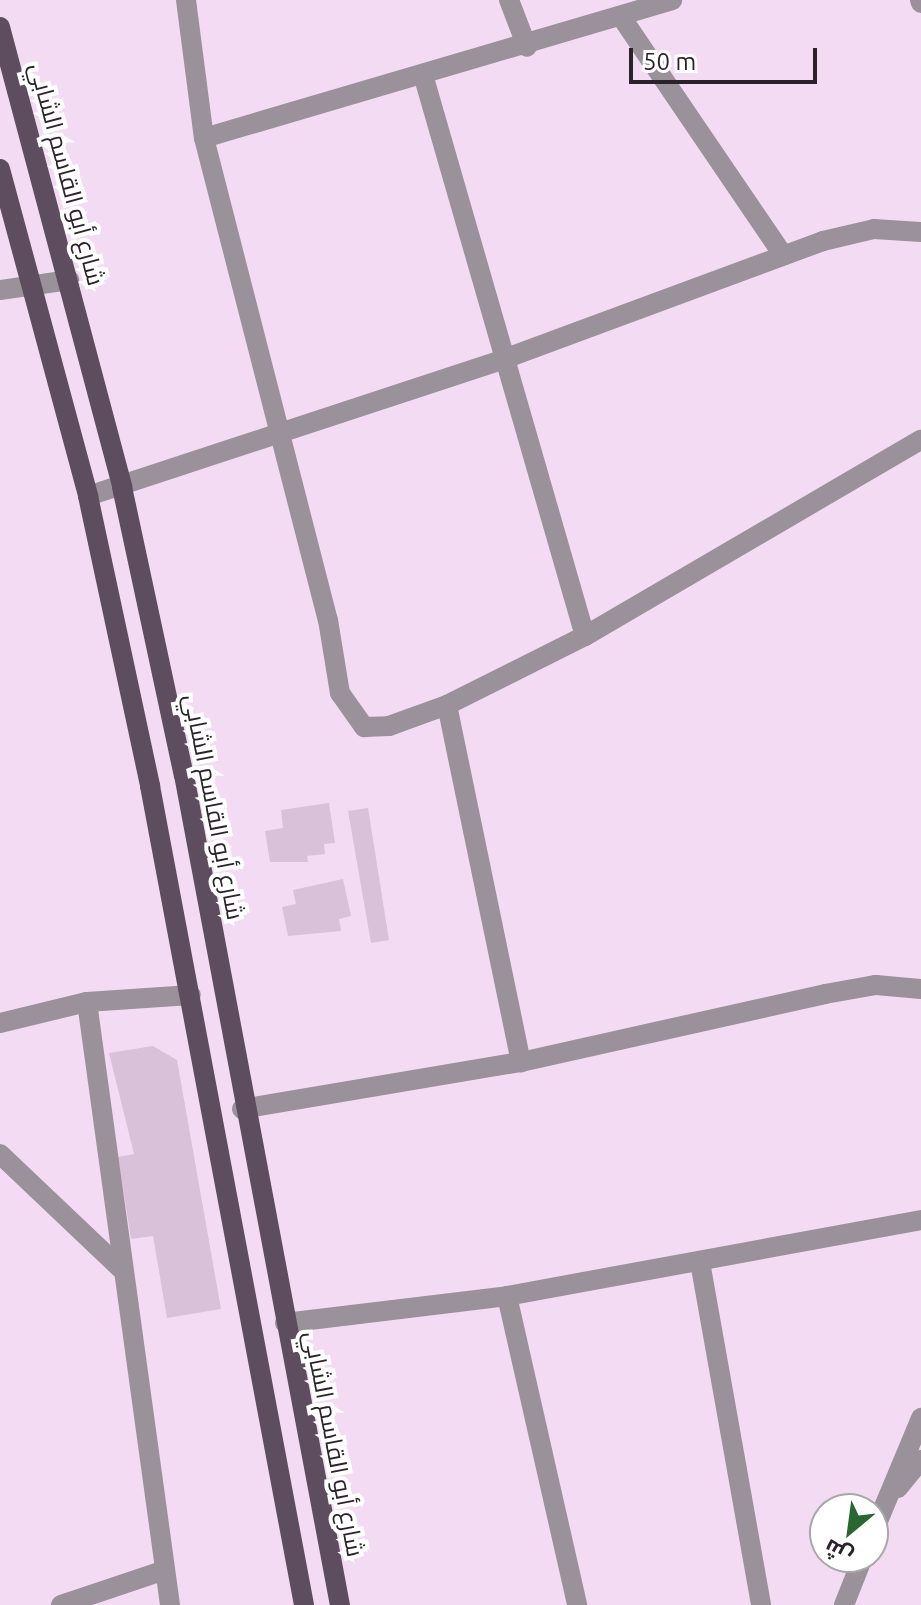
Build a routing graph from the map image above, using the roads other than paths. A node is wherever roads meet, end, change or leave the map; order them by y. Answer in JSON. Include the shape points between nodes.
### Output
{"nodes":[{"id":1,"x":186,"y":0,"type":"edge"},
{"id":2,"x":509,"y":0,"type":"edge"},
{"id":3,"x":672,"y":0,"type":"edge"},
{"id":4,"x":622,"y":18,"type":"junction"},
{"id":5,"x":0,"y":27,"type":"edge"},
{"id":6,"x":527,"y":47,"type":"junction"},
{"id":7,"x":424,"y":78,"type":"junction"},
{"id":8,"x":204,"y":138,"type":"junction"},
{"id":9,"x":0,"y":169,"type":"edge"},
{"id":10,"x":921,"y":232,"type":"edge"},
{"id":11,"x":783,"y":255,"type":"junction"},
{"id":12,"x":69,"y":280,"type":"junction"},
{"id":13,"x":34,"y":286,"type":"junction"},
{"id":14,"x":0,"y":290,"type":"edge"},
{"id":15,"x":504,"y":359,"type":"junction"},
{"id":16,"x":280,"y":434,"type":"junction"},
{"id":17,"x":921,"y":440,"type":"edge"},
{"id":18,"x":122,"y":487,"type":"junction"},
{"id":19,"x":88,"y":496,"type":"junction"},
{"id":20,"x":585,"y":636,"type":"junction"},
{"id":21,"x":447,"y":705,"type":"junction"},
{"id":22,"x":921,"y":989,"type":"edge"},
{"id":23,"x":191,"y":995,"type":"junction"},
{"id":24,"x":87,"y":1002,"type":"junction"},
{"id":25,"x":0,"y":1023,"type":"edge"},
{"id":26,"x":521,"y":1062,"type":"junction"},
{"id":27,"x":242,"y":1109,"type":"junction"},
{"id":28,"x":0,"y":1154,"type":"edge"},
{"id":29,"x":921,"y":1220,"type":"edge"},
{"id":30,"x":700,"y":1262,"type":"junction"},
{"id":31,"x":120,"y":1268,"type":"junction"},
{"id":32,"x":507,"y":1296,"type":"junction"},
{"id":33,"x":285,"y":1323,"type":"junction"},
{"id":34,"x":921,"y":1418,"type":"edge"},
{"id":35,"x":921,"y":1460,"type":"edge"},
{"id":36,"x":889,"y":1493,"type":"edge"},
{"id":37,"x":889,"y":1500,"type":"edge"},
{"id":38,"x":162,"y":1571,"type":"junction"},
{"id":39,"x":857,"y":1573,"type":"edge"},
{"id":40,"x":61,"y":1605,"type":"edge"},
{"id":41,"x":170,"y":1605,"type":"edge"},
{"id":42,"x":304,"y":1605,"type":"edge"},
{"id":43,"x":340,"y":1605,"type":"edge"},
{"id":44,"x":577,"y":1605,"type":"edge"},
{"id":45,"x":761,"y":1605,"type":"edge"},
{"id":46,"x":844,"y":1605,"type":"edge"}],
"edges":[{"from":1,"to":8,"type":"street"},
{"from":2,"to":6,"type":"street"},
{"from":3,"to":4,"type":"street"},
{"from":4,"to":6,"type":"street"},
{"from":4,"to":11,"type":"street"},
{"from":5,"to":12,"type":"main road","name":"شارع أبو القاسم الشابي"},
{"from":6,"to":7,"type":"street"},
{"from":7,"to":8,"type":"street"},
{"from":7,"to":15,"type":"street"},
{"from":8,"to":16,"type":"street"},
{"from":9,"to":13,"type":"main road"},
{"from":10,"to":11,"type":"street","via":[[874,229]]},
{"from":11,"to":15,"type":"street"},
{"from":12,"to":13,"type":"street"},
{"from":12,"to":18,"type":"main road","name":"شارع أبو القاسم الشابي"},
{"from":13,"to":14,"type":"street"},
{"from":13,"to":19,"type":"main road"},
{"from":15,"to":16,"type":"street"},
{"from":15,"to":20,"type":"street"},
{"from":16,"to":18,"type":"street"},
{"from":16,"to":21,"type":"street","via":[[349,711],[364,727],[389,726]]},
{"from":17,"to":20,"type":"street"},
{"from":18,"to":19,"type":"street"},
{"from":18,"to":27,"type":"main road","name":"شارع أبو القاسم الشابي","via":[[184,775]]},
{"from":19,"to":23,"type":"main road"},
{"from":20,"to":21,"type":"street"},
{"from":21,"to":26,"type":"street"},
{"from":22,"to":26,"type":"street","via":[[876,985],[825,994]]},
{"from":23,"to":24,"type":"street"},
{"from":23,"to":42,"type":"main road"},
{"from":24,"to":25,"type":"street"},
{"from":24,"to":31,"type":"street"},
{"from":26,"to":27,"type":"street"},
{"from":27,"to":33,"type":"main road","name":"شارع أبو القاسم الشابي"},
{"from":28,"to":31,"type":"street"},
{"from":29,"to":30,"type":"street"},
{"from":30,"to":32,"type":"street"},
{"from":30,"to":45,"type":"street"},
{"from":31,"to":38,"type":"street"},
{"from":32,"to":33,"type":"street"},
{"from":32,"to":44,"type":"street"},
{"from":33,"to":43,"type":"main road","name":"شارع أبو القاسم الشابي"},
{"from":34,"to":36,"type":"street"},
{"from":35,"to":37,"type":"street"},
{"from":38,"to":40,"type":"street"},
{"from":38,"to":41,"type":"street"},
{"from":39,"to":46,"type":"street"}]}
